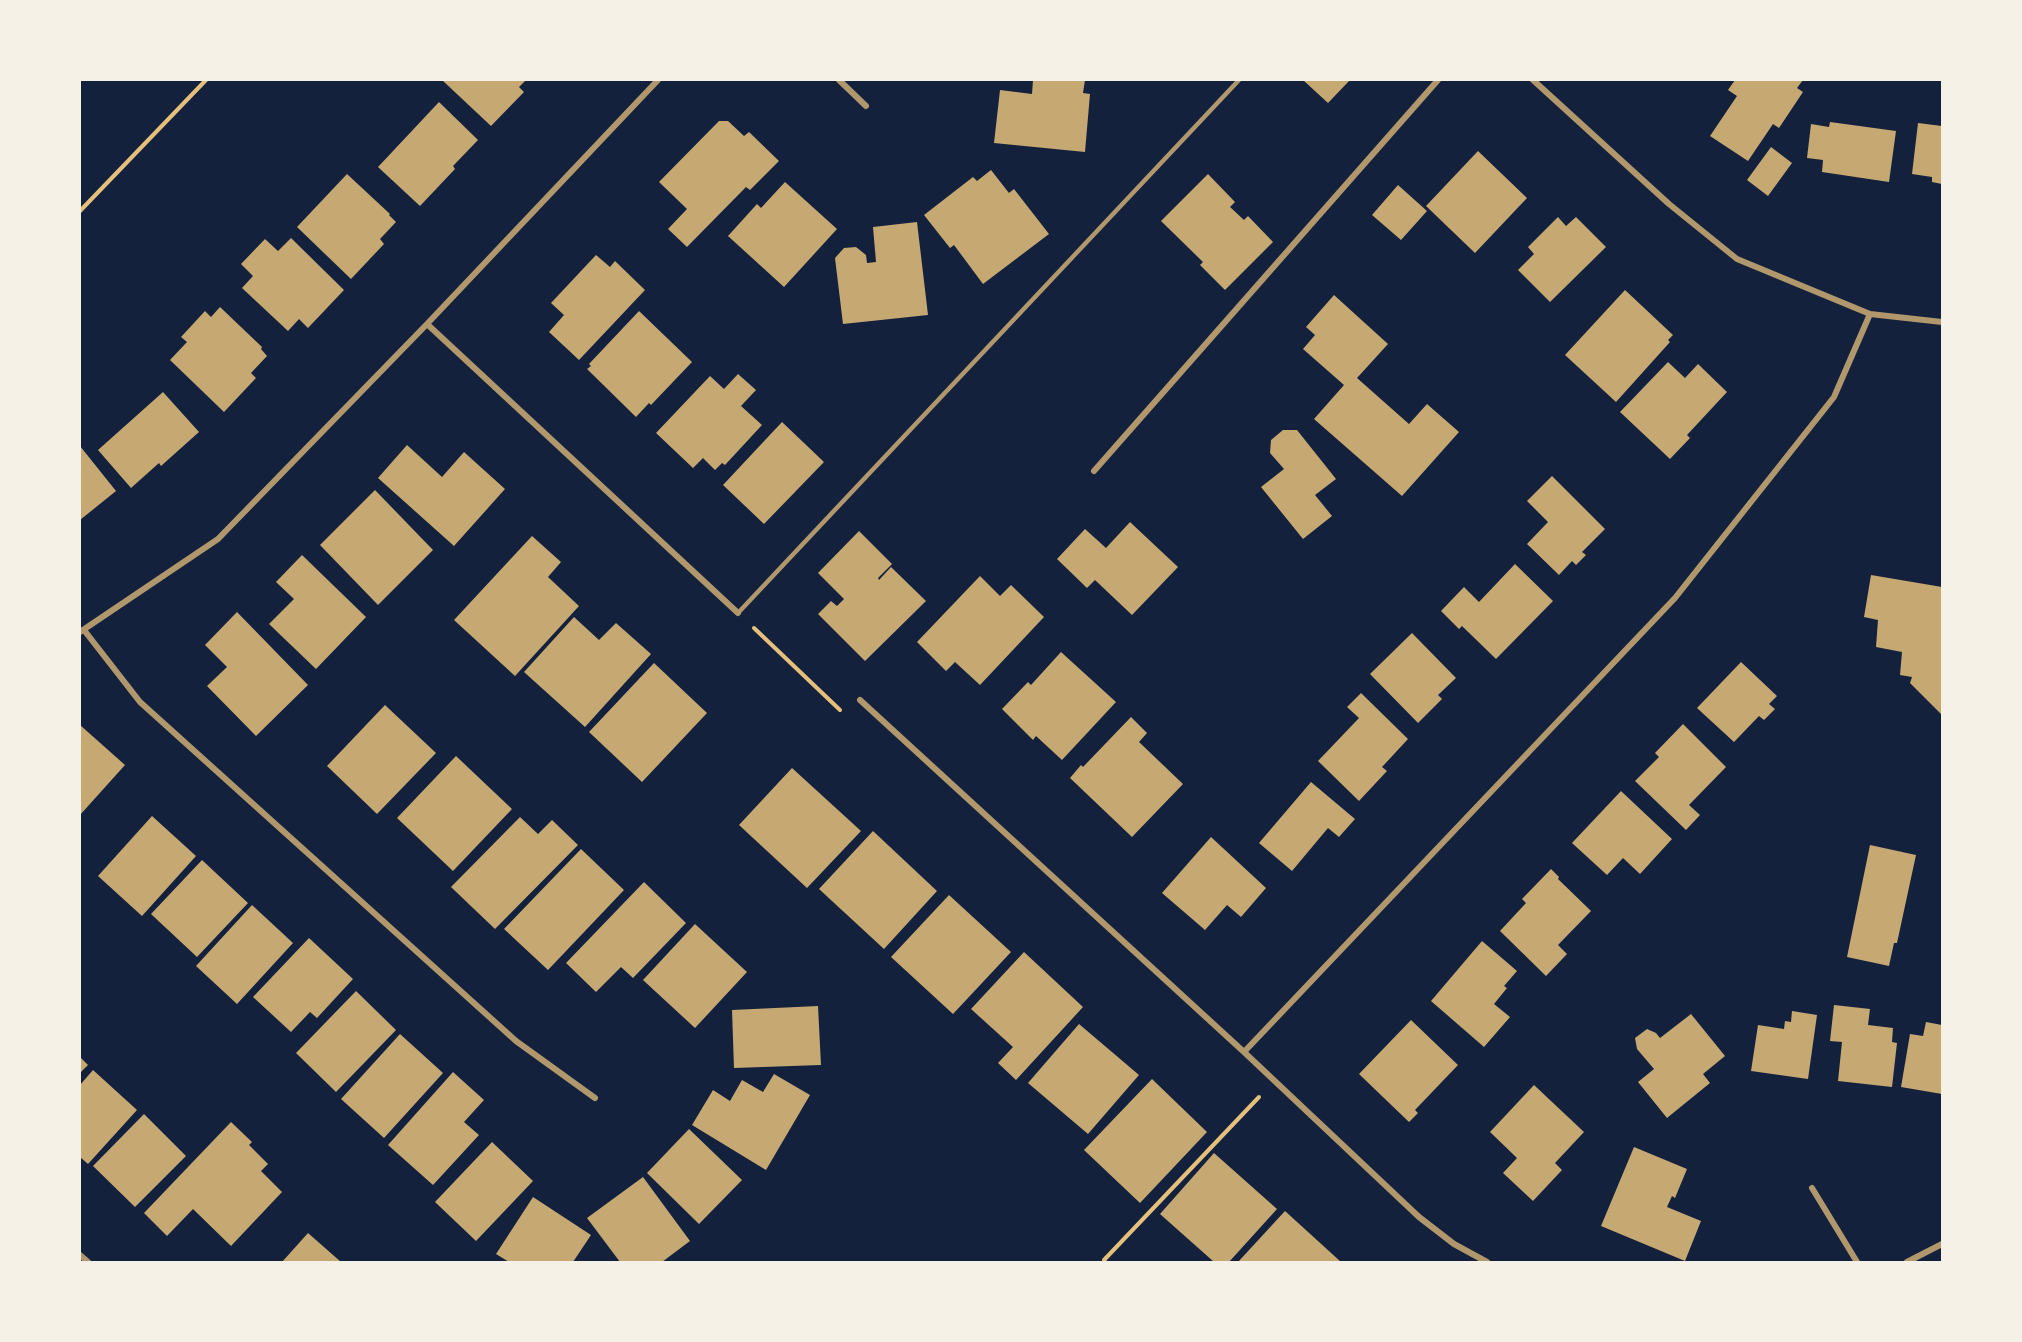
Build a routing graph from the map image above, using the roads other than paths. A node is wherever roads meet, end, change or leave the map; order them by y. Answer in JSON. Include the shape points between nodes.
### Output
{"nodes":[{"id":1,"x":658,"y":80,"type":"edge"},
{"id":2,"x":839,"y":80,"type":"edge"},
{"id":3,"x":1239,"y":80,"type":"edge"},
{"id":4,"x":1438,"y":80,"type":"edge"},
{"id":5,"x":1533,"y":80,"type":"edge"},
{"id":6,"x":866,"y":106,"type":"dead end"},
{"id":7,"x":1870,"y":314,"type":"junction"},
{"id":8,"x":1942,"y":322,"type":"edge"},
{"id":9,"x":427,"y":324,"type":"junction"},
{"id":10,"x":1094,"y":471,"type":"dead end"},
{"id":11,"x":738,"y":614,"type":"joint"},
{"id":12,"x":82,"y":631,"type":"edge"},
{"id":13,"x":860,"y":700,"type":"road end"},
{"id":14,"x":1244,"y":1052,"type":"junction"},
{"id":15,"x":595,"y":1098,"type":"dead end"},
{"id":16,"x":1812,"y":1188,"type":"dead end"},
{"id":17,"x":1942,"y":1244,"type":"edge"},
{"id":18,"x":80,"y":1255,"type":"edge"},
{"id":19,"x":88,"y":1263,"type":"edge"},
{"id":20,"x":1487,"y":1263,"type":"edge"},
{"id":21,"x":1857,"y":1263,"type":"edge"},
{"id":22,"x":1906,"y":1263,"type":"edge"}],
"edges":[{"from":1,"to":9,"type":"street"},
{"from":2,"to":6,"type":"street"},
{"from":3,"to":11,"type":"lane"},
{"from":4,"to":10,"type":"street"},
{"from":5,"to":7,"type":"street","via":[[1669,204],[1737,259]]},
{"from":7,"to":8,"type":"street"},
{"from":7,"to":14,"type":"street","via":[[1834,397],[1675,598]]},
{"from":9,"to":11,"type":"street"},
{"from":9,"to":12,"type":"street","via":[[218,539]]},
{"from":12,"to":15,"type":"street","via":[[140,702],[516,1041]]},
{"from":13,"to":14,"type":"street"},
{"from":14,"to":20,"type":"street","via":[[1419,1216],[1454,1244]]},
{"from":16,"to":21,"type":"street"},
{"from":17,"to":22,"type":"street"},
{"from":18,"to":19,"type":"street"}]}
